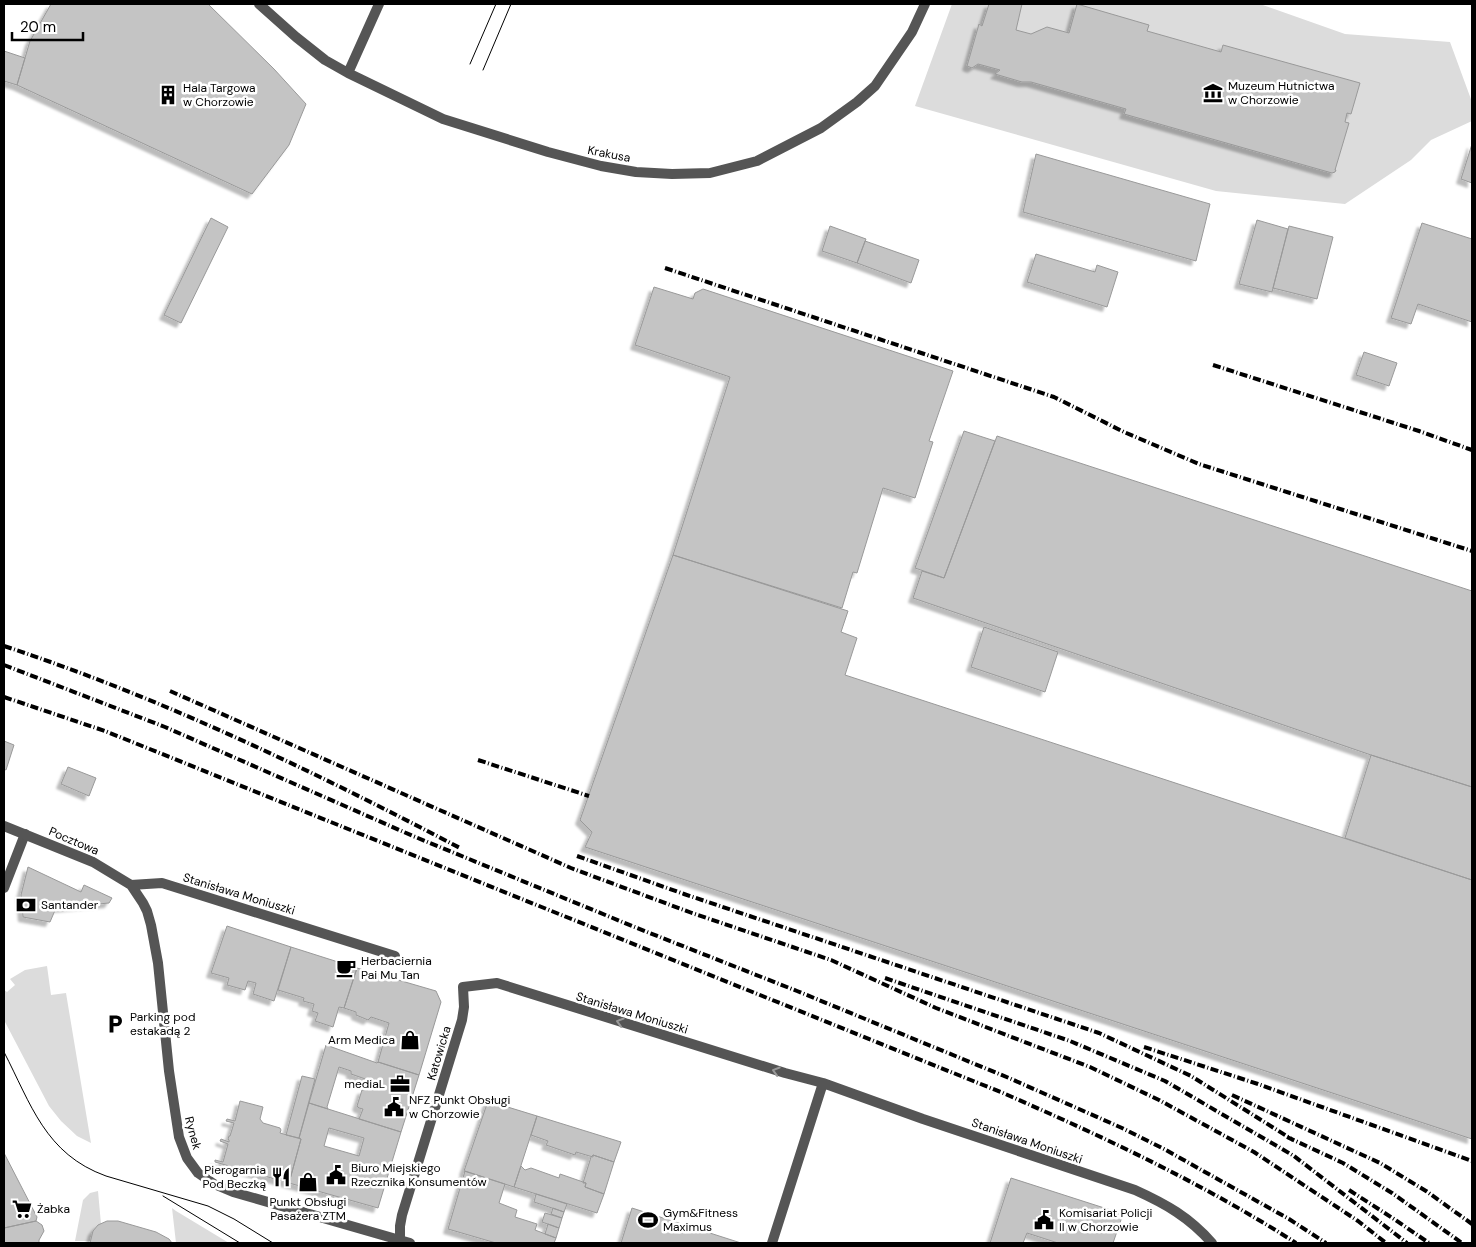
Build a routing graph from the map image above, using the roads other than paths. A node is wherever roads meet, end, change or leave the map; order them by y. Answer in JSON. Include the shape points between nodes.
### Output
{"nodes":[{"id":1,"x":259,"y":4,"type":"edge"},
{"id":2,"x":379,"y":4,"type":"edge"},
{"id":3,"x":925,"y":4,"type":"edge"},
{"id":4,"x":348,"y":73,"type":"junction"},
{"id":5,"x":4,"y":826,"type":"edge"},
{"id":6,"x":24,"y":834,"type":"junction"},
{"id":7,"x":131,"y":885,"type":"junction"},
{"id":8,"x":4,"y":888,"type":"edge"},
{"id":9,"x":395,"y":956,"type":"dead end"},
{"id":10,"x":463,"y":987,"type":"joint"},
{"id":11,"x":823,"y":1083,"type":"junction"},
{"id":12,"x":403,"y":1242,"type":"edge"},
{"id":13,"x":772,"y":1243,"type":"edge"},
{"id":14,"x":1212,"y":1243,"type":"edge"}],
"edges":[{"from":1,"to":4,"type":"street","name":"Krakusa","via":[[303,44]]},
{"from":2,"to":4,"type":"street"},
{"from":3,"to":4,"type":"street","name":"Krakusa","via":[[912,32],[875,86],[857,102],[821,128],[757,161],[710,173],[636,172],[548,152],[443,119]]},
{"from":5,"to":6,"type":"street","name":"Pocztowa"},
{"from":6,"to":7,"type":"street","name":"Pocztowa","via":[[93,862]]},
{"from":6,"to":8,"type":"street"},
{"from":7,"to":9,"type":"street","name":"Stanisława Moniuszki","via":[[162,883]]},
{"from":7,"to":12,"type":"street","name":"Rynek","via":[[146,908],[151,925],[175,1117],[190,1164],[203,1177],[233,1192]]},
{"from":11,"to":10,"type":"street","name":"Stanisława Moniuszki","one_way":true,"via":[[497,983]]},
{"from":10,"to":12,"type":"street","name":"Katowicka","via":[[462,1020],[400,1226]]},
{"from":11,"to":13,"type":"street"},
{"from":11,"to":14,"type":"street","name":"Stanisława Moniuszki","via":[[1135,1190],[1164,1203],[1192,1223]]}]}
